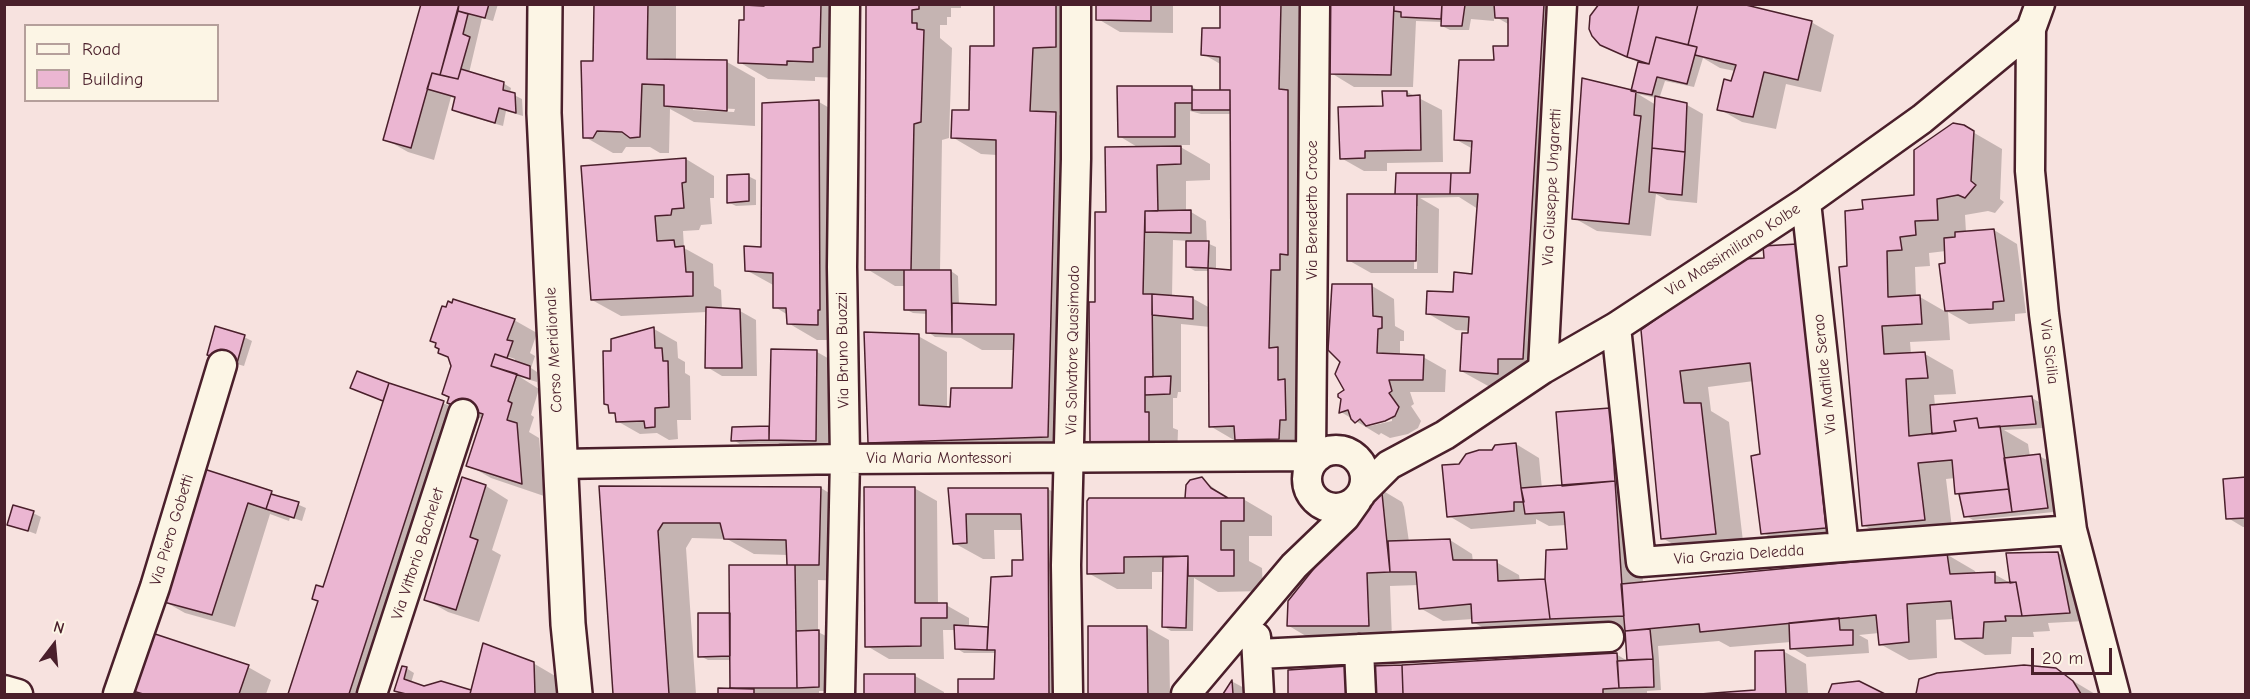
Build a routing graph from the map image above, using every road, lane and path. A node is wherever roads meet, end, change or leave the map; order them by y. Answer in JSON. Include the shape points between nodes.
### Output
{"nodes":[{"id":1,"x":545,"y":4,"type":"edge"},
{"id":2,"x":844,"y":4,"type":"edge"},
{"id":3,"x":1076,"y":4,"type":"edge"},
{"id":4,"x":1315,"y":4,"type":"edge"},
{"id":5,"x":1562,"y":4,"type":"edge"},
{"id":6,"x":2035,"y":17,"type":"edge"},
{"id":7,"x":1806,"y":202,"type":"junction"},
{"id":8,"x":1616,"y":327,"type":"junction"},
{"id":9,"x":222,"y":365,"type":"dead end"},
{"id":10,"x":1543,"y":369,"type":"junction"},
{"id":11,"x":463,"y":414,"type":"dead end"},
{"id":12,"x":1420,"y":447,"type":"junction"},
{"id":13,"x":1322,"y":454,"type":"junction"},
{"id":14,"x":1070,"y":458,"type":"junction"},
{"id":15,"x":845,"y":459,"type":"junction"},
{"id":16,"x":560,"y":464,"type":"junction"},
{"id":17,"x":1309,"y":490,"type":"junction"},
{"id":18,"x":1360,"y":496,"type":"junction"},
{"id":19,"x":2072,"y":530,"type":"junction"},
{"id":20,"x":1844,"y":547,"type":"junction"},
{"id":21,"x":1294,"y":566,"type":"junction"},
{"id":22,"x":1253,"y":614,"type":"junction"},
{"id":23,"x":1609,"y":637,"type":"dead end"},
{"id":24,"x":1359,"y":649,"type":"junction"},
{"id":25,"x":1258,"y":654,"type":"junction"},
{"id":26,"x":4,"y":690,"type":"edge"},
{"id":27,"x":18,"y":694,"type":"edge"},
{"id":28,"x":118,"y":694,"type":"edge"},
{"id":29,"x":372,"y":694,"type":"edge"},
{"id":30,"x":575,"y":694,"type":"edge"},
{"id":31,"x":840,"y":694,"type":"edge"},
{"id":32,"x":1068,"y":694,"type":"edge"},
{"id":33,"x":1186,"y":694,"type":"edge"},
{"id":34,"x":1259,"y":694,"type":"edge"},
{"id":35,"x":1361,"y":694,"type":"edge"},
{"id":36,"x":2115,"y":694,"type":"edge"}],
"edges":[{"from":1,"to":16,"type":"street","name":"Corso Meridionale","via":[[543,113]]},
{"from":2,"to":15,"type":"street","name":"Via Bruno Buozzi"},
{"from":3,"to":14,"type":"street","name":"Via Salvatore Quasimodo","via":[[1077,159]]},
{"from":4,"to":13,"type":"street","name":"Via Benedetto Croce","via":[[1311,416]]},
{"from":5,"to":10,"type":"street","name":"Via Giuseppe Ungaretti"},
{"from":6,"to":7,"type":"street","name":"Via Massimiliano Kolbe","via":[[1922,119]]},
{"from":6,"to":19,"type":"street","name":"Via Sicilia","via":[[2030,171]]},
{"from":7,"to":8,"type":"street","name":"Via Massimiliano Kolbe"},
{"from":7,"to":20,"type":"street","name":"Via Matilde Serao"},
{"from":8,"to":10,"type":"street","name":"Via Massimiliano Kolbe"},
{"from":8,"to":20,"type":"street","name":"Via Grazia Deledda","via":[[1641,562]]},
{"from":9,"to":28,"type":"street","name":"Via Piero Gobetti","via":[[155,587]]},
{"from":10,"to":12,"type":"street","name":"Via Massimiliano Kolbe","via":[[1445,435]]},
{"from":11,"to":29,"type":"street","name":"Via Vittorio Bachelet"},
{"from":12,"to":13,"type":"street","name":"Via Massimiliano Kolbe"},
{"from":12,"to":18,"type":"street","name":"Via Massimiliano Kolbe","via":[[1389,465]]},
{"from":13,"to":14,"type":"street","name":"Via Maria Montessori"},
{"from":13,"to":17,"type":"street","name":"Via Massimiliano Kolbe","via":[[1308,471]]},
{"from":13,"to":18,"type":"street","via":[[1354,456],[1365,473]]},
{"from":14,"to":15,"type":"street","name":"Via Maria Montessori"},
{"from":14,"to":32,"type":"street","name":"Via Salvatore Quasimodo","via":[[1066,565]]},
{"from":15,"to":16,"type":"street","name":"Via Maria Montessori"},
{"from":15,"to":31,"type":"street","name":"Via Bruno Buozzi"},
{"from":16,"to":30,"type":"street","name":"Corso Meridionale"},
{"from":17,"to":18,"type":"street","name":"Via Massimiliano Kolbe","via":[[1330,508],[1349,506]]},
{"from":17,"to":21,"type":"street","name":"Via Massimiliano Kolbe","via":[[1312,515]]},
{"from":18,"to":21,"type":"street","name":"Via Massimiliano Kolbe","via":[[1345,517]]},
{"from":19,"to":20,"type":"street","name":"Via Grazia Deledda"},
{"from":19,"to":36,"type":"street","name":"Via Sicilia"},
{"from":21,"to":22,"type":"street","name":"Via Massimiliano Kolbe"},
{"from":22,"to":25,"type":"street"},
{"from":22,"to":33,"type":"street","name":"Via Massimiliano Kolbe"},
{"from":23,"to":24,"type":"street"},
{"from":24,"to":25,"type":"street"},
{"from":24,"to":35,"type":"street"},
{"from":25,"to":34,"type":"street"},
{"from":26,"to":27,"type":"street"}]}
